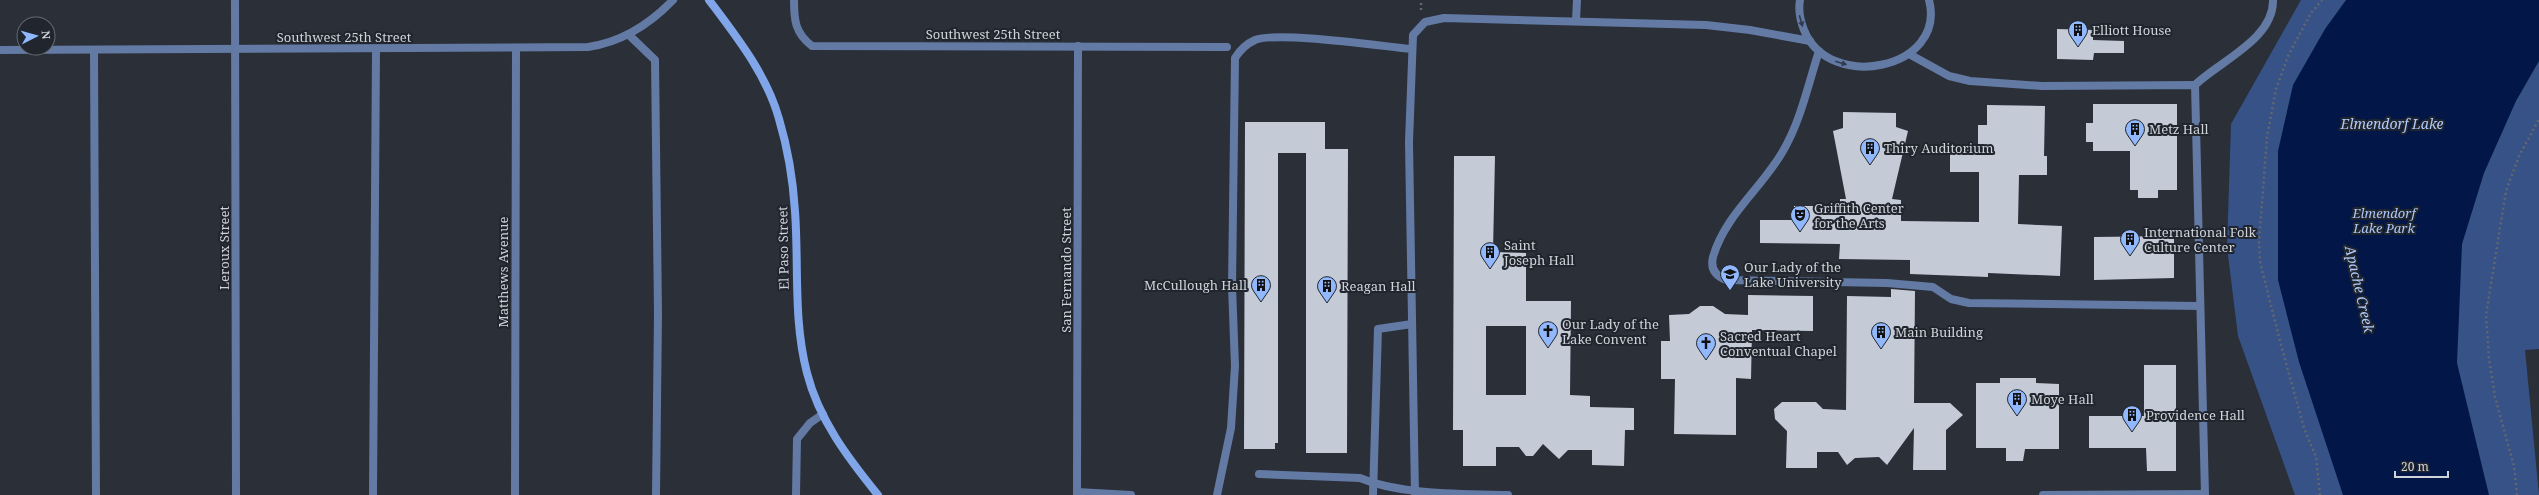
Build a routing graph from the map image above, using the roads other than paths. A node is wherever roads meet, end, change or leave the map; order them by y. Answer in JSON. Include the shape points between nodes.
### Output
{"nodes":[{"id":1,"x":235,"y":0,"type":"edge"},
{"id":2,"x":673,"y":0,"type":"edge"},
{"id":3,"x":709,"y":0,"type":"edge"},
{"id":4,"x":794,"y":0,"type":"edge"},
{"id":5,"x":1577,"y":0,"type":"edge"},
{"id":6,"x":1800,"y":0,"type":"edge"},
{"id":7,"x":1929,"y":0,"type":"edge"},
{"id":8,"x":2273,"y":0,"type":"edge"},
{"id":9,"x":1576,"y":21,"type":"junction"},
{"id":10,"x":629,"y":35,"type":"junction"},
{"id":11,"x":1810,"y":42,"type":"junction"},
{"id":12,"x":1078,"y":46,"type":"junction"},
{"id":13,"x":1241,"y":48,"type":"junction"},
{"id":14,"x":235,"y":49,"type":"junction"},
{"id":15,"x":376,"y":49,"type":"junction"},
{"id":16,"x":516,"y":49,"type":"junction"},
{"id":17,"x":1411,"y":49,"type":"junction"},
{"id":18,"x":0,"y":50,"type":"edge"},
{"id":19,"x":94,"y":50,"type":"junction"},
{"id":20,"x":1819,"y":51,"type":"junction"},
{"id":21,"x":1909,"y":54,"type":"junction"},
{"id":22,"x":2195,"y":85,"type":"junction"},
{"id":23,"x":2200,"y":306,"type":"junction"},
{"id":24,"x":1412,"y":324,"type":"junction"},
{"id":25,"x":823,"y":414,"type":"junction"},
{"id":26,"x":1259,"y":474,"type":"dead end"},
{"id":27,"x":1373,"y":485,"type":"junction"},
{"id":28,"x":1077,"y":494,"type":"edge"},
{"id":29,"x":1415,"y":494,"type":"edge"},
{"id":30,"x":2205,"y":494,"type":"edge"},
{"id":31,"x":96,"y":495,"type":"edge"},
{"id":32,"x":236,"y":495,"type":"edge"},
{"id":33,"x":373,"y":495,"type":"edge"},
{"id":34,"x":515,"y":495,"type":"edge"},
{"id":35,"x":656,"y":495,"type":"edge"},
{"id":36,"x":796,"y":495,"type":"edge"},
{"id":37,"x":878,"y":495,"type":"edge"},
{"id":38,"x":1131,"y":495,"type":"edge"},
{"id":39,"x":1217,"y":495,"type":"edge"},
{"id":40,"x":1373,"y":495,"type":"edge"},
{"id":41,"x":1508,"y":495,"type":"edge"},
{"id":42,"x":2043,"y":495,"type":"edge"}],
"edges":[{"from":1,"to":14,"type":"street","name":"Leroux Street"},
{"from":2,"to":10,"type":"street","name":"Southwest 25th Street","via":[[659,14]]},
{"from":3,"to":25,"type":"main road","name":"El Paso Street","via":[[748,53],[779,117],[790,163],[795,212],[796,309],[807,374]]},
{"from":4,"to":12,"type":"street","name":"Southwest 25th Street","via":[[794,22],[799,34],[812,46]]},
{"from":5,"to":9,"type":"street"},
{"from":6,"to":11,"type":"street","one_way":true,"via":[[1800,20]]},
{"from":7,"to":21,"type":"street","via":[[1927,32]]},
{"from":8,"to":22,"type":"street","via":[[2274,11],[2269,22],[2255,38]]},
{"from":9,"to":11,"type":"street","via":[[1706,25],[1750,30]]},
{"from":9,"to":17,"type":"street","via":[[1444,18],[1425,22],[1413,35]]},
{"from":10,"to":16,"type":"street","name":"Southwest 25th Street","via":[[608,44],[588,47]]},
{"from":10,"to":35,"type":"street","via":[[655,60],[658,313]]},
{"from":11,"to":20,"type":"street"},
{"from":12,"to":13,"type":"street","name":"Southwest 25th Street"},
{"from":12,"to":28,"type":"street","name":"San Fernando Street"},
{"from":13,"to":17,"type":"street","via":[[1256,40],[1286,38]]},
{"from":13,"to":39,"type":"street","via":[[1235,58],[1233,157],[1232,286],[1235,366],[1231,428]]},
{"from":14,"to":15,"type":"street","name":"Southwest 25th Street"},
{"from":14,"to":19,"type":"street","name":"Southwest 25th Street"},
{"from":14,"to":32,"type":"street","name":"Leroux Street"},
{"from":15,"to":16,"type":"street","name":"Southwest 25th Street"},
{"from":15,"to":33,"type":"street"},
{"from":16,"to":34,"type":"street","name":"Matthews Avenue"},
{"from":17,"to":24,"type":"street"},
{"from":18,"to":19,"type":"street","name":"Southwest 25th Street"},
{"from":19,"to":31,"type":"street"},
{"from":20,"to":21,"type":"street","one_way":true,"via":[[1832,60],[1857,66],[1888,64]]},
{"from":20,"to":23,"type":"street","via":[[1806,98],[1783,151],[1768,175],[1736,212],[1722,234],[1712,263],[1714,272],[1719,277],[1726,280],[1887,283],[1933,287],[1951,299],[1969,303]]},
{"from":21,"to":22,"type":"street","via":[[1949,76],[1970,80],[2042,86]]},
{"from":22,"to":23,"type":"street"},
{"from":23,"to":30,"type":"street"},
{"from":24,"to":27,"type":"street","via":[[1378,329]]},
{"from":24,"to":29,"type":"street"},
{"from":25,"to":36,"type":"street","via":[[810,423],[797,439]]},
{"from":25,"to":37,"type":"main road","name":"El Paso Street","via":[[833,435]]},
{"from":26,"to":27,"type":"street","via":[[1360,478]]},
{"from":27,"to":29,"type":"street"},
{"from":27,"to":40,"type":"street"},
{"from":28,"to":38,"type":"street"},
{"from":29,"to":41,"type":"street"},
{"from":30,"to":42,"type":"street"}]}
